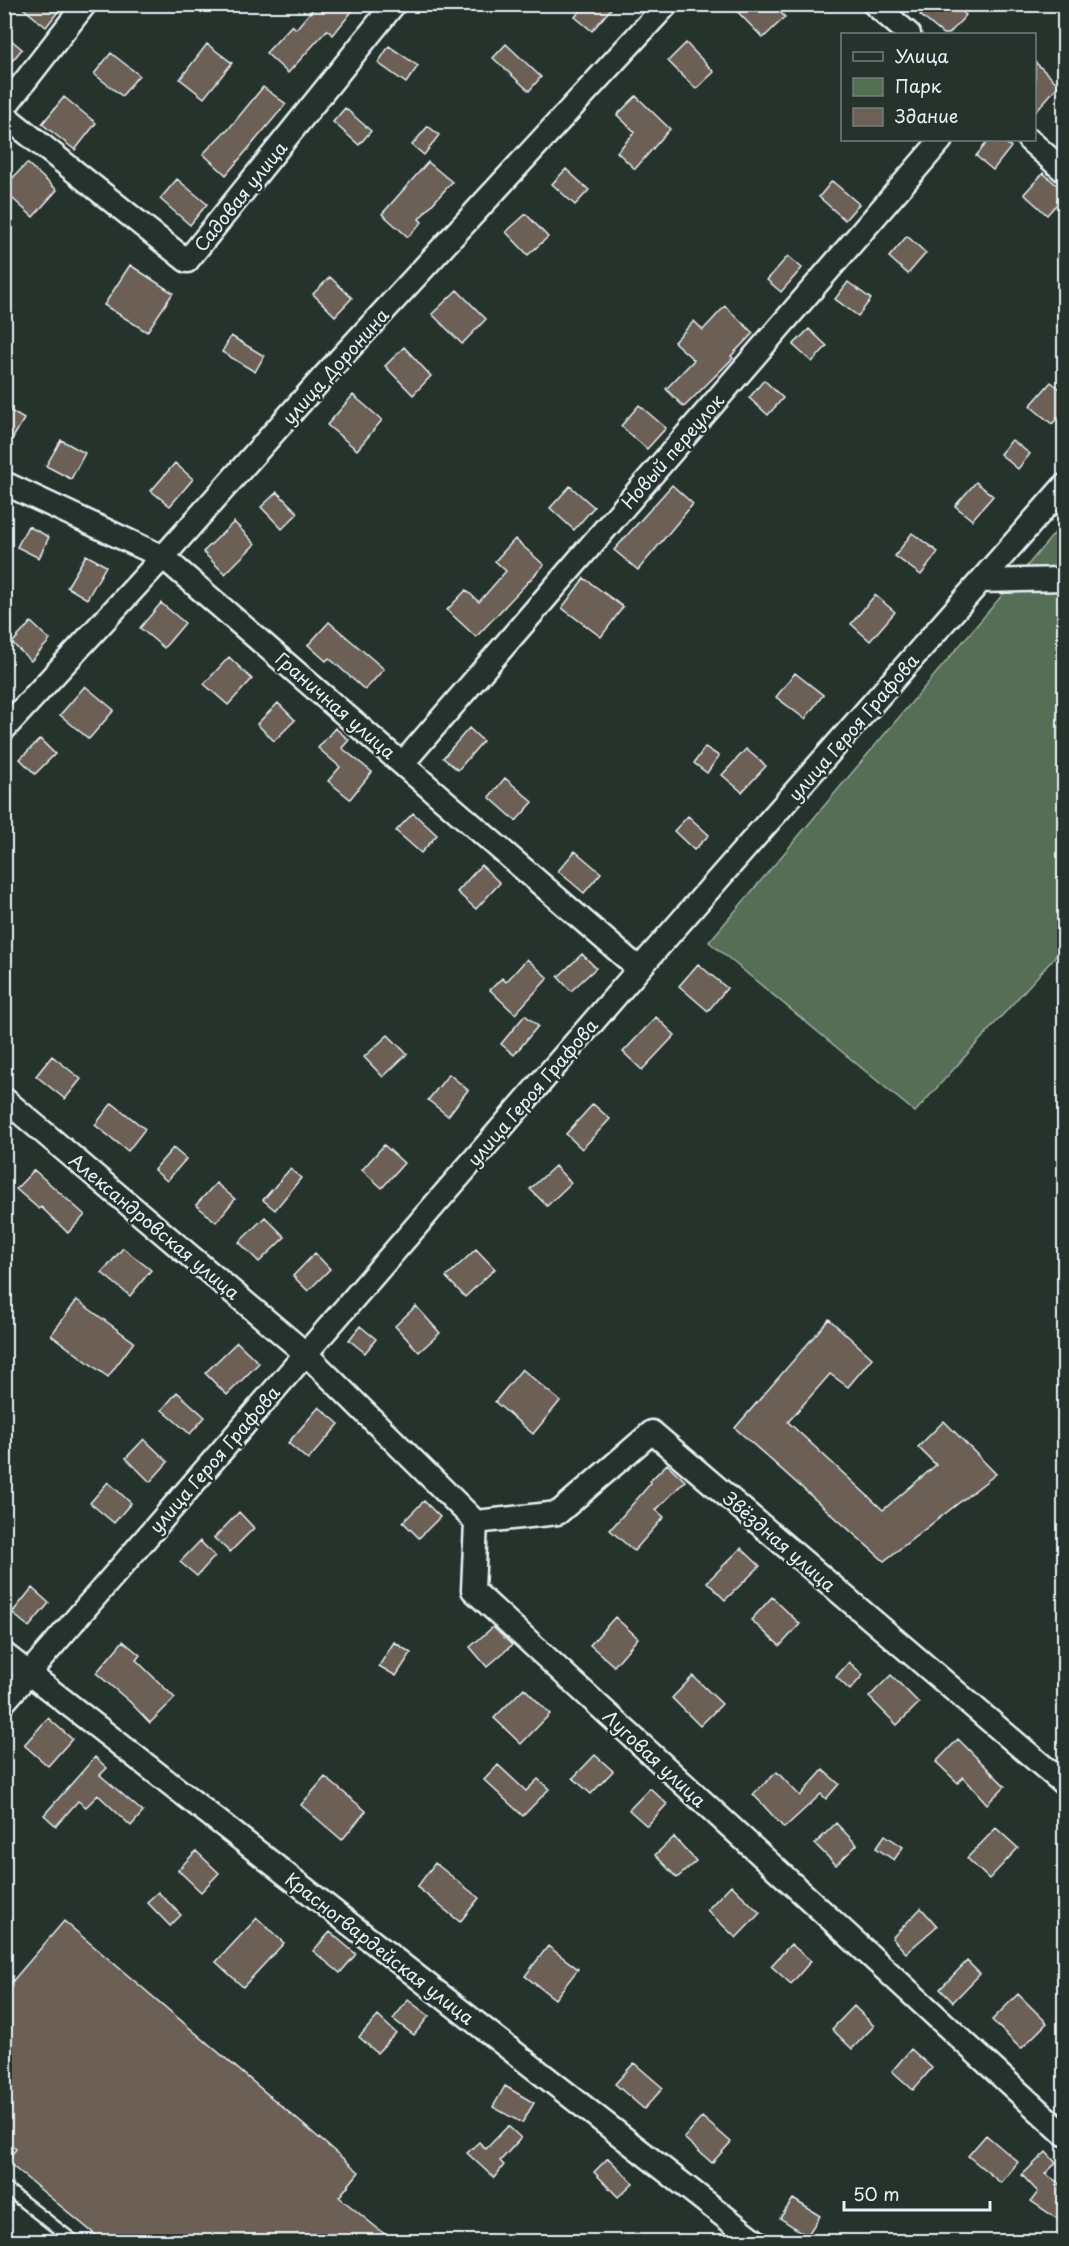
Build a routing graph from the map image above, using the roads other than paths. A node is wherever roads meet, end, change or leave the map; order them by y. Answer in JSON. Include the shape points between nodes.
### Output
{"nodes":[{"id":1,"x":85,"y":4,"type":"edge"},
{"id":2,"x":394,"y":4,"type":"edge"},
{"id":3,"x":667,"y":4,"type":"edge"},
{"id":4,"x":874,"y":4,"type":"edge"},
{"id":5,"x":908,"y":33,"type":"edge"},
{"id":6,"x":4,"y":108,"type":"edge"},
{"id":7,"x":4,"y":115,"type":"edge"},
{"id":8,"x":940,"y":141,"type":"edge"},
{"id":9,"x":1030,"y":141,"type":"edge"},
{"id":10,"x":1065,"y":171,"type":"edge"},
{"id":11,"x":4,"y":483,"type":"edge"},
{"id":12,"x":1065,"y":486,"type":"edge"},
{"id":13,"x":163,"y":557,"type":"junction"},
{"id":14,"x":1065,"y":579,"type":"edge"},
{"id":15,"x":981,"y":580,"type":"junction"},
{"id":16,"x":4,"y":729,"type":"edge"},
{"id":17,"x":403,"y":763,"type":"junction"},
{"id":18,"x":639,"y":969,"type":"junction"},
{"id":19,"x":4,"y":1099,"type":"edge"},
{"id":20,"x":305,"y":1353,"type":"junction"},
{"id":21,"x":476,"y":1522,"type":"junction"},
{"id":22,"x":4,"y":1654,"type":"edge"},
{"id":23,"x":29,"y":1674,"type":"junction"},
{"id":24,"x":4,"y":1701,"type":"edge"},
{"id":25,"x":1065,"y":1784,"type":"edge"},
{"id":26,"x":1065,"y":2134,"type":"edge"},
{"id":27,"x":4,"y":2187,"type":"edge"},
{"id":28,"x":75,"y":2241,"type":"edge"},
{"id":29,"x":757,"y":2241,"type":"edge"}],
"edges":[{"from":1,"to":6,"type":"street"},
{"from":2,"to":7,"type":"street","name":"Садовая улица","via":[[187,261]]},
{"from":3,"to":13,"type":"street","name":"улица Доронина"},
{"from":4,"to":5,"type":"street"},
{"from":8,"to":17,"type":"street","name":"Новый переулок"},
{"from":9,"to":10,"type":"street"},
{"from":11,"to":13,"type":"street","name":"Граничная улица"},
{"from":12,"to":15,"type":"street","name":"улица Героя Графова"},
{"from":13,"to":16,"type":"street","name":"улица Доронина"},
{"from":13,"to":17,"type":"street","name":"Граничная улица"},
{"from":14,"to":15,"type":"street"},
{"from":15,"to":18,"type":"street","name":"улица Героя Графова"},
{"from":17,"to":18,"type":"street","name":"Граничная улица"},
{"from":18,"to":20,"type":"street","name":"улица Героя Графова"},
{"from":19,"to":20,"type":"street","name":"Александровская улица"},
{"from":20,"to":21,"type":"street"},
{"from":20,"to":23,"type":"street","name":"улица Героя Графова"},
{"from":21,"to":25,"type":"street","name":"Звёздная улица","via":[[558,1514],[652,1432]]},
{"from":21,"to":26,"type":"street","name":"Луговая улица","via":[[473,1590]]},
{"from":22,"to":23,"type":"street","name":"Красногвардейская улица"},
{"from":23,"to":24,"type":"street","name":"улица Героя Графова"},
{"from":23,"to":29,"type":"street","name":"Красногвардейская улица"},
{"from":27,"to":28,"type":"lane"}]}
